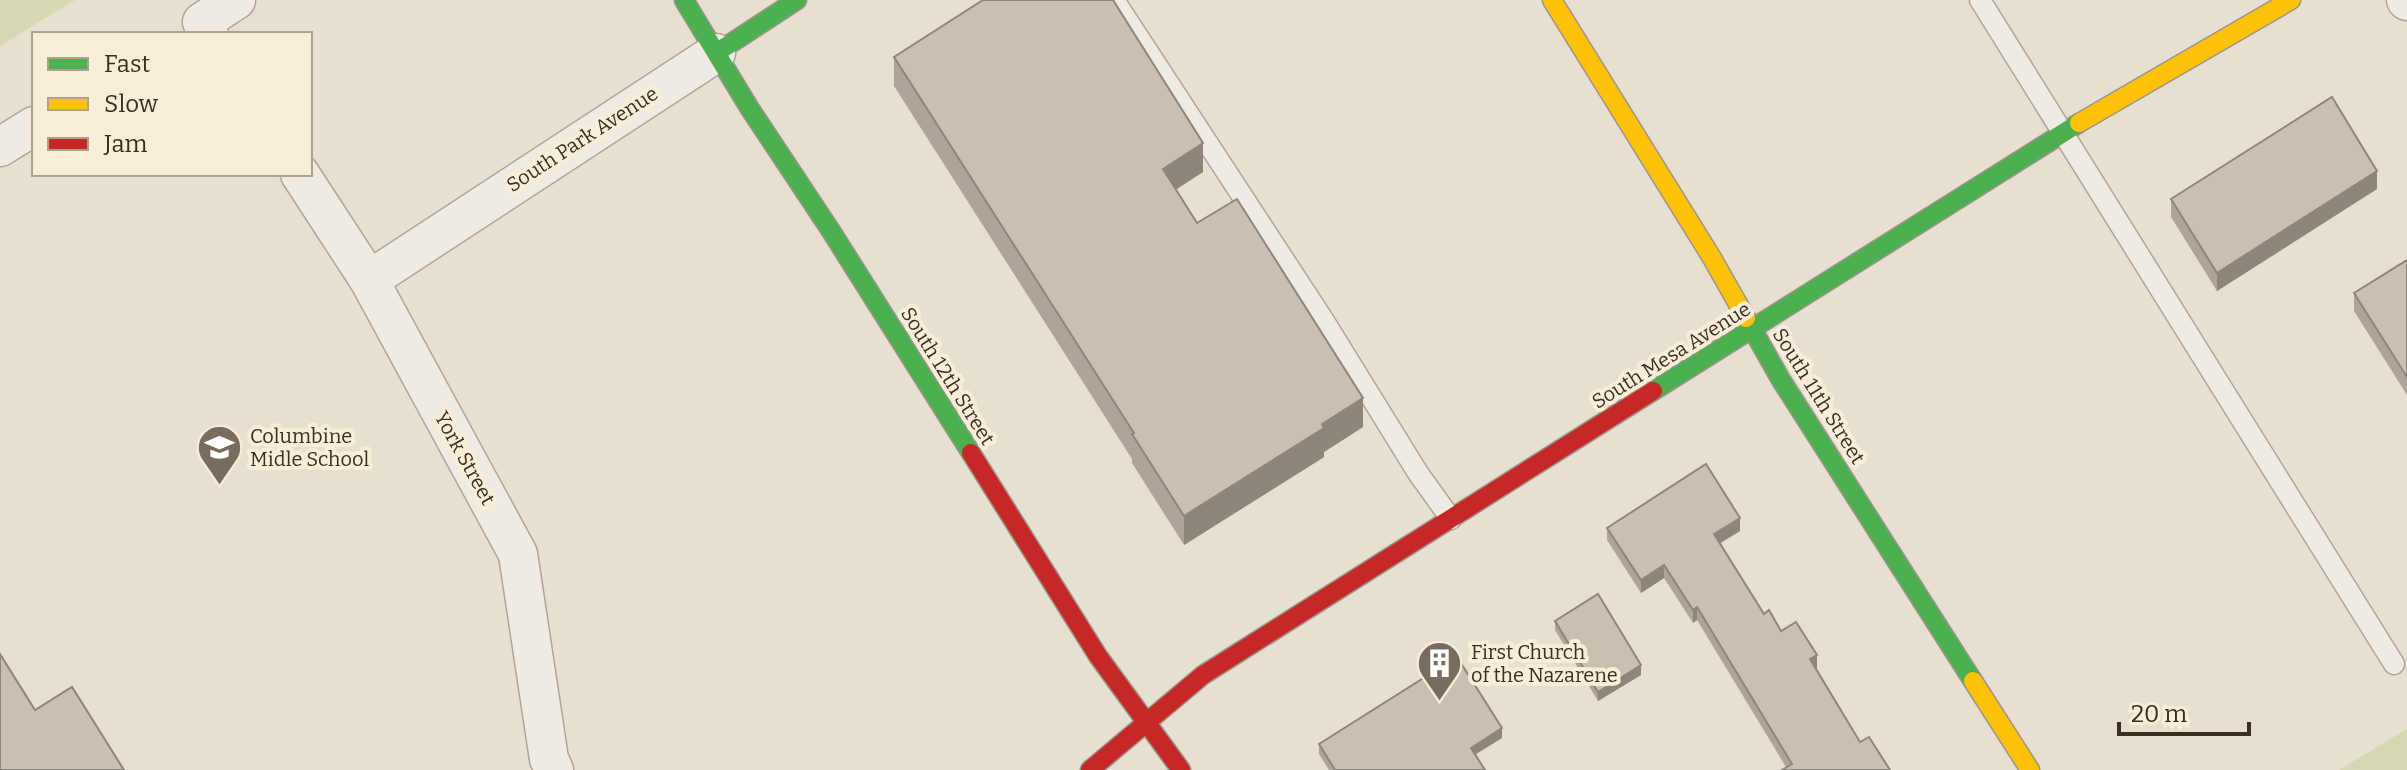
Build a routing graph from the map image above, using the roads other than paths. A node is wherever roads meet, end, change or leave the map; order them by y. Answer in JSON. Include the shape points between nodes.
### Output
{"nodes":[{"id":1,"x":236,"y":0,"type":"edge"},
{"id":2,"x":684,"y":0,"type":"edge"},
{"id":3,"x":797,"y":0,"type":"edge"},
{"id":4,"x":1114,"y":0,"type":"edge"},
{"id":5,"x":1552,"y":0,"type":"edge"},
{"id":6,"x":1980,"y":0,"type":"edge"},
{"id":7,"x":2291,"y":0,"type":"edge"},
{"id":8,"x":198,"y":30,"type":"edge"},
{"id":9,"x":716,"y":53,"type":"junction"},
{"id":10,"x":32,"y":127,"type":"edge"},
{"id":11,"x":2064,"y":132,"type":"junction"},
{"id":12,"x":0,"y":147,"type":"edge"},
{"id":13,"x":301,"y":176,"type":"edge"},
{"id":14,"x":369,"y":280,"type":"junction"},
{"id":15,"x":1752,"y":330,"type":"junction"},
{"id":16,"x":1451,"y":519,"type":"junction"},
{"id":17,"x":2394,"y":664,"type":"dead end"},
{"id":18,"x":1148,"y":721,"type":"junction"},
{"id":19,"x":554,"y":770,"type":"edge"},
{"id":20,"x":1090,"y":770,"type":"edge"},
{"id":21,"x":1181,"y":770,"type":"edge"},
{"id":22,"x":2030,"y":770,"type":"edge"}],
"edges":[{"from":1,"to":8,"type":"street"},
{"from":2,"to":9,"type":"street","name":"South 12th Street"},
{"from":3,"to":9,"type":"street","name":"South Park Avenue"},
{"from":4,"to":16,"type":"lane"},
{"from":5,"to":15,"type":"street","name":"South 11th Street"},
{"from":6,"to":11,"type":"lane"},
{"from":7,"to":11,"type":"street","name":"South Mesa Avenue"},
{"from":9,"to":14,"type":"street","name":"South Park Avenue"},
{"from":9,"to":18,"type":"street","name":"South 12th Street","via":[[1098,656]]},
{"from":10,"to":12,"type":"street"},
{"from":11,"to":15,"type":"street","name":"South Mesa Avenue"},
{"from":11,"to":17,"type":"lane"},
{"from":13,"to":14,"type":"street","name":"York Street"},
{"from":14,"to":19,"type":"street","name":"York Street","via":[[518,554]]},
{"from":15,"to":16,"type":"street","name":"South Mesa Avenue"},
{"from":15,"to":22,"type":"street","name":"South 11th Street"},
{"from":16,"to":18,"type":"street","name":"South Mesa Avenue","via":[[1203,675]]},
{"from":18,"to":20,"type":"street","name":"South Mesa Avenue"},
{"from":18,"to":21,"type":"street","name":"South 12th Street"}]}
